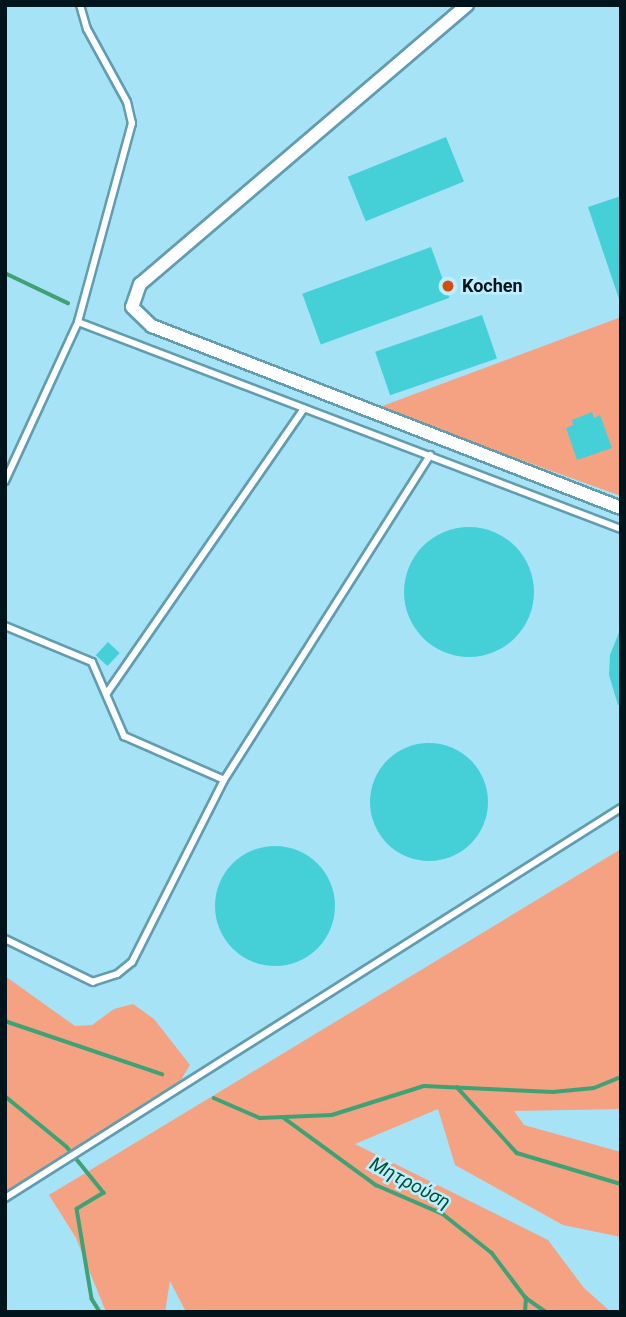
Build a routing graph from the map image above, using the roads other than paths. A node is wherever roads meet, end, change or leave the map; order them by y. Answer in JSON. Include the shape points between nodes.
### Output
{"nodes":[{"id":1,"x":80,"y":5,"type":"edge"},
{"id":2,"x":467,"y":5,"type":"edge"},
{"id":3,"x":78,"y":322,"type":"junction"},
{"id":4,"x":304,"y":408,"type":"junction"},
{"id":5,"x":430,"y":455,"type":"junction"},
{"id":6,"x":5,"y":481,"type":"edge"},
{"id":7,"x":621,"y":509,"type":"edge"},
{"id":8,"x":621,"y":529,"type":"edge"},
{"id":9,"x":5,"y":626,"type":"edge"},
{"id":10,"x":107,"y":693,"type":"junction"},
{"id":11,"x":225,"y":780,"type":"junction"},
{"id":12,"x":621,"y":808,"type":"edge"},
{"id":13,"x":5,"y":939,"type":"edge"},
{"id":14,"x":5,"y":1198,"type":"edge"}],
"edges":[{"from":1,"to":3,"type":"lane","via":[[87,29],[127,102],[132,123]]},
{"from":2,"to":7,"type":"street","via":[[140,284],[132,307],[152,326]]},
{"from":3,"to":4,"type":"lane"},
{"from":3,"to":6,"type":"lane"},
{"from":4,"to":5,"type":"lane"},
{"from":4,"to":10,"type":"lane"},
{"from":5,"to":8,"type":"lane"},
{"from":5,"to":11,"type":"lane"},
{"from":9,"to":10,"type":"lane","via":[[92,662]]},
{"from":10,"to":11,"type":"lane","via":[[124,736]]},
{"from":11,"to":13,"type":"lane","via":[[132,962],[117,974],[93,982]]},
{"from":12,"to":14,"type":"lane"}]}
